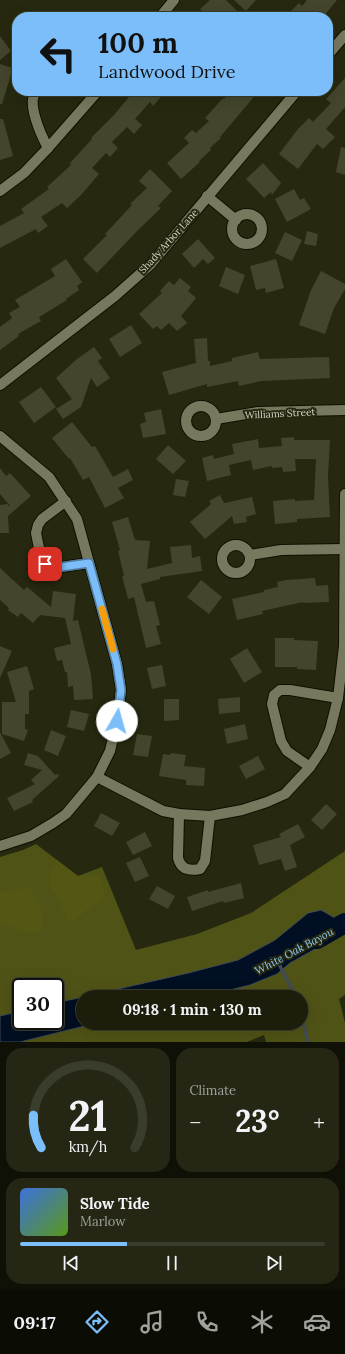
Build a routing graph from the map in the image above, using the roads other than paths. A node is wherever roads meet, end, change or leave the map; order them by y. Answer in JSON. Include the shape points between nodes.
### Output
{"nodes":[{"id":1,"x":174,"y":0,"type":"edge"},
{"id":2,"x":164,"y":12,"type":"edge"},
{"id":3,"x":345,"y":35,"type":"edge"},
{"id":4,"x":333,"y":49,"type":"edge"},
{"id":5,"x":33,"y":96,"type":"edge"},
{"id":6,"x":94,"y":96,"type":"edge"},
{"id":7,"x":294,"y":96,"type":"edge"},
{"id":8,"x":48,"y":148,"type":"junction"},
{"id":9,"x":0,"y":191,"type":"edge"},
{"id":10,"x":207,"y":196,"type":"junction"},
{"id":11,"x":236,"y":220,"type":"dead end"},
{"id":12,"x":0,"y":385,"type":"edge"},
{"id":13,"x":345,"y":410,"type":"edge"},
{"id":14,"x":216,"y":419,"type":"dead end"},
{"id":15,"x":0,"y":436,"type":"edge"},
{"id":16,"x":345,"y":494,"type":"edge"},
{"id":17,"x":66,"y":501,"type":"junction"},
{"id":18,"x":344,"y":550,"type":"edge"},
{"id":19,"x":250,"y":556,"type":"dead end"},
{"id":20,"x":89,"y":563,"type":"junction"},
{"id":21,"x":338,"y":698,"type":"junction"},
{"id":22,"x":310,"y":767,"type":"junction"},
{"id":23,"x":97,"y":777,"type":"junction"},
{"id":24,"x":179,"y":814,"type":"junction"},
{"id":25,"x":210,"y":816,"type":"junction"},
{"id":26,"x":0,"y":846,"type":"edge"}],
"edges":[{"from":1,"to":2,"type":"street"},
{"from":3,"to":4,"type":"street"},
{"from":5,"to":8,"type":"street","via":[[32,104],[41,136]]},
{"from":6,"to":8,"type":"street"},
{"from":7,"to":10,"type":"street","name":"Shady Arbor Lane"},
{"from":8,"to":9,"type":"street","via":[[24,173]]},
{"from":10,"to":11,"type":"street"},
{"from":10,"to":12,"type":"street","name":"Shady Arbor Lane","via":[[150,265],[115,296]]},
{"from":13,"to":14,"type":"street","name":"Williams Street","via":[[258,412]]},
{"from":15,"to":17,"type":"street","via":[[49,476]]},
{"from":16,"to":18,"type":"street"},
{"from":17,"to":20,"type":"street","via":[[77,519]]},
{"from":17,"to":20,"type":"street","via":[[38,525],[36,533],[41,558],[45,564],[54,568]]},
{"from":18,"to":19,"type":"street","via":[[281,550]]},
{"from":18,"to":21,"type":"street","via":[[344,646]]},
{"from":20,"to":23,"type":"street","via":[[117,664],[121,690],[110,751]]},
{"from":21,"to":22,"type":"street","via":[[330,730]]},
{"from":21,"to":22,"type":"street","via":[[290,690],[280,690],[274,695],[272,704],[281,741],[288,751]]},
{"from":22,"to":25,"type":"street","via":[[285,794],[242,810]]},
{"from":23,"to":24,"type":"street","via":[[163,811]]},
{"from":23,"to":26,"type":"street","via":[[66,814],[31,836]]},
{"from":24,"to":25,"type":"street"},
{"from":24,"to":25,"type":"street","via":[[179,863],[184,869],[192,871],[200,869],[205,861]]}]}
